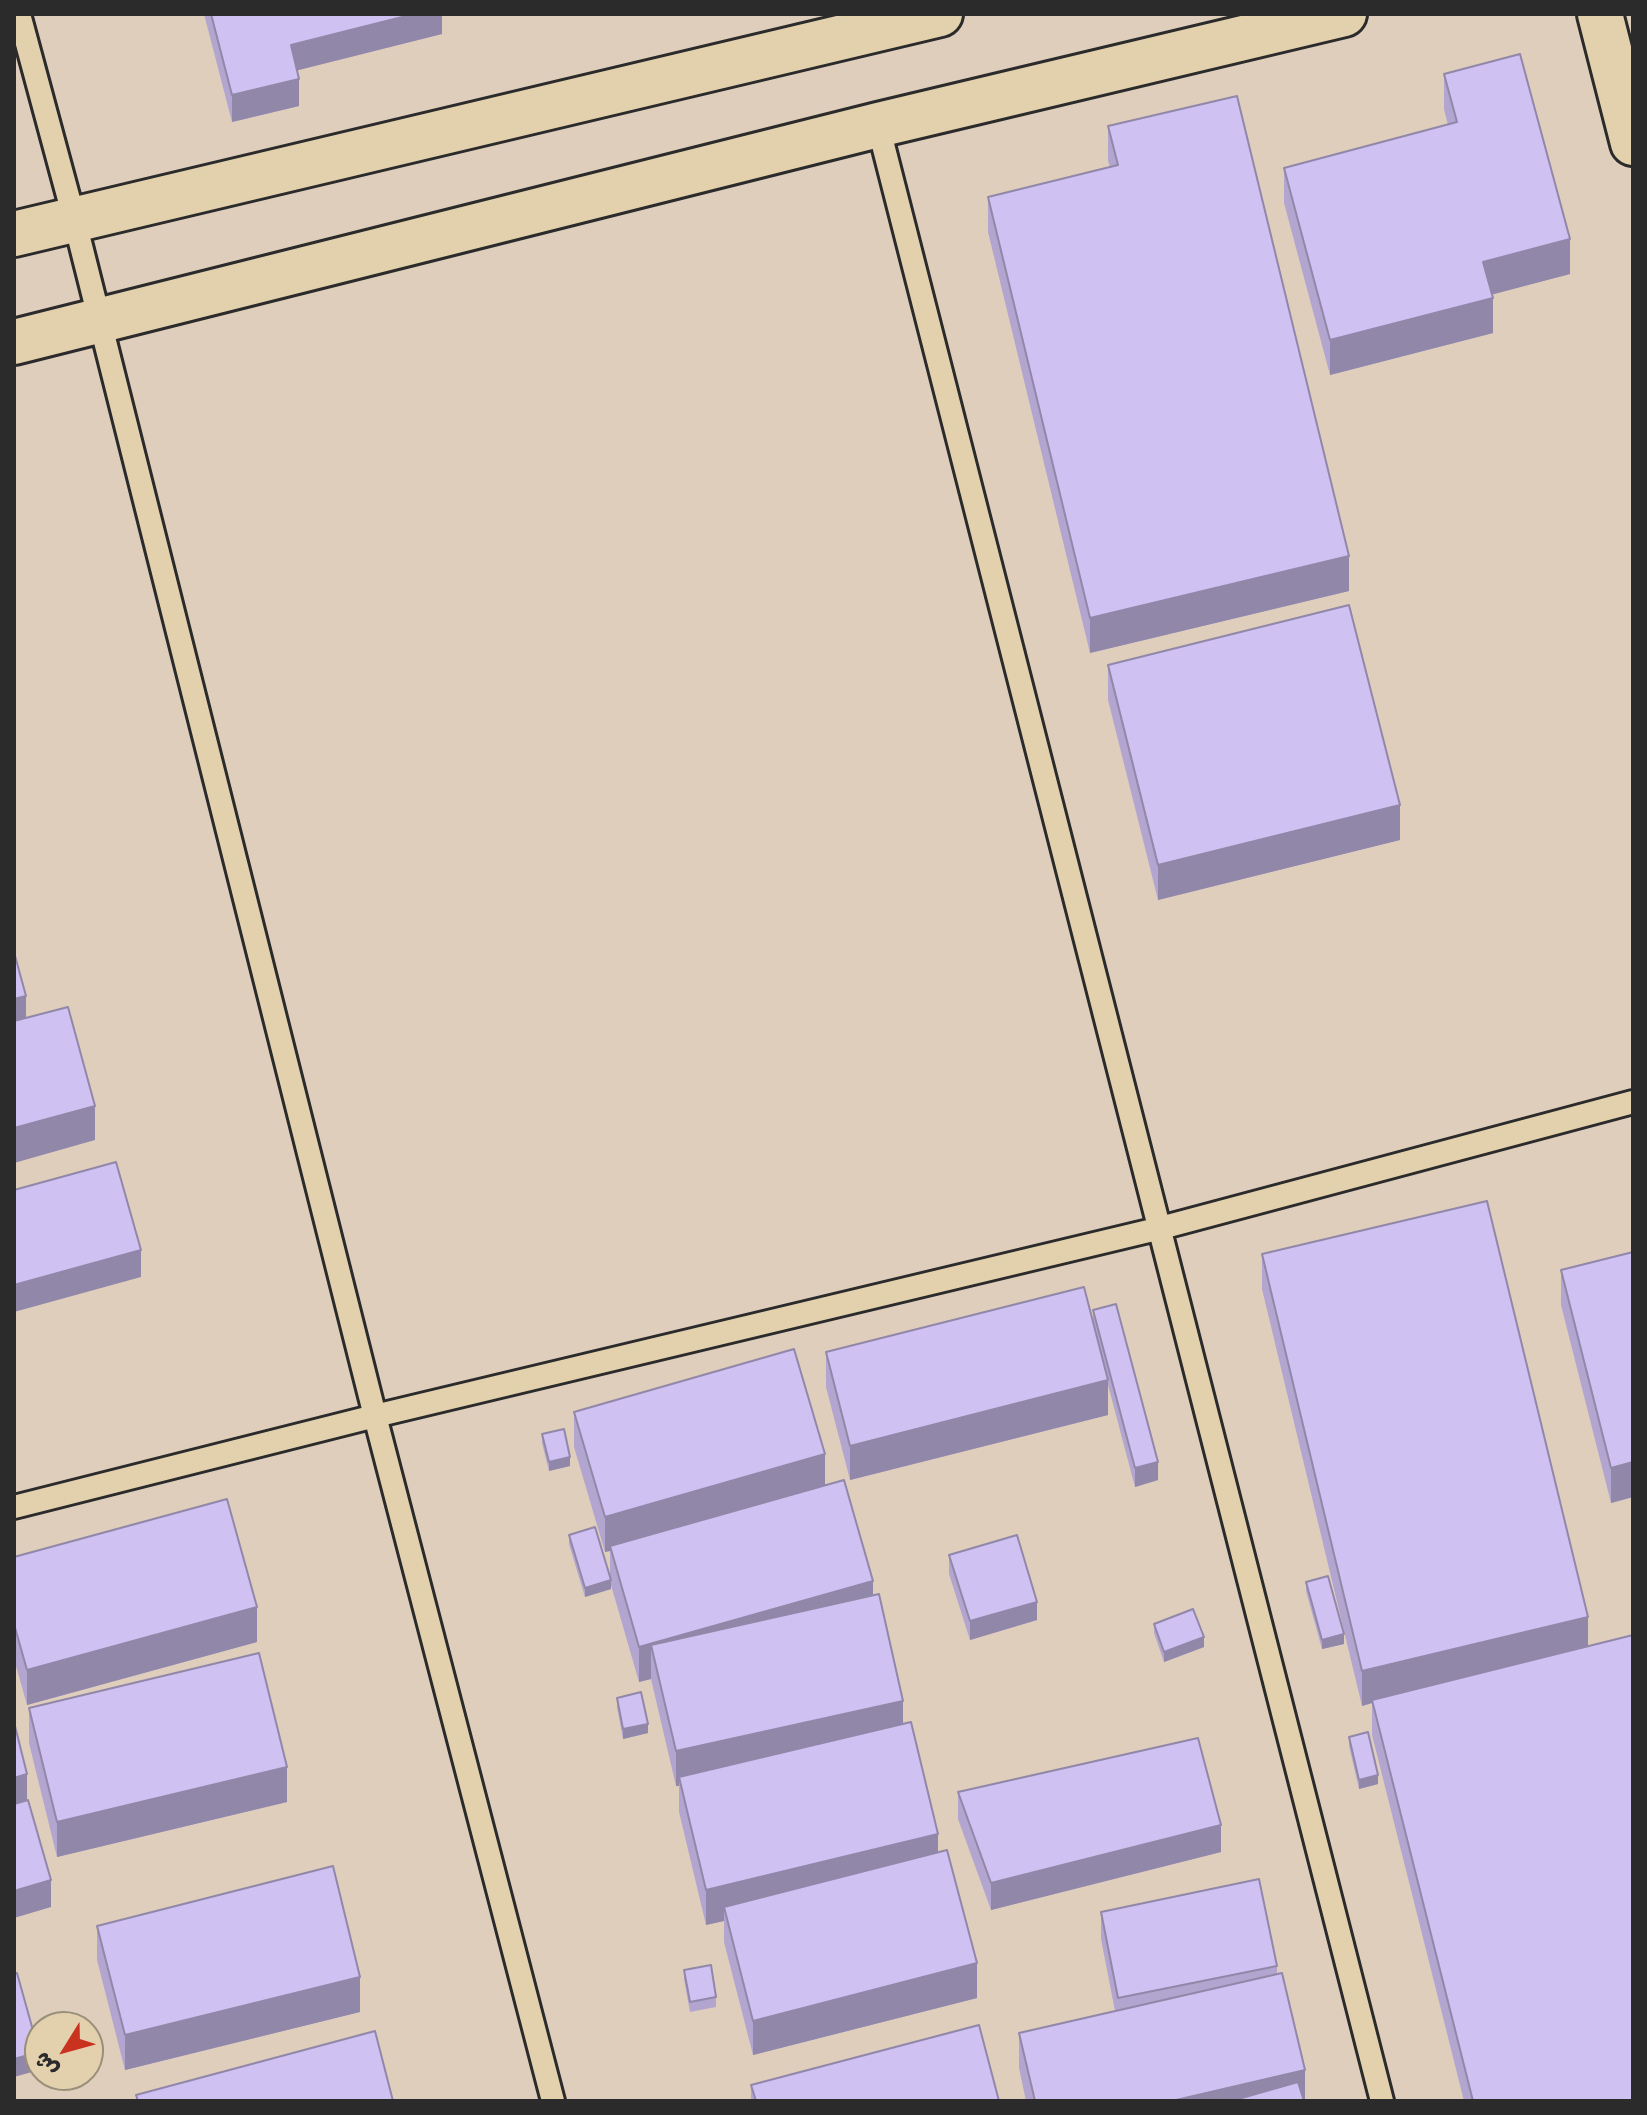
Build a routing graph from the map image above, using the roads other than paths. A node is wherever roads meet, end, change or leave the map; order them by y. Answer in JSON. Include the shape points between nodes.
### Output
{"nodes":[{"id":1,"x":19,"y":14,"type":"edge"},
{"id":2,"x":940,"y":14,"type":"edge"},
{"id":3,"x":1344,"y":14,"type":"edge"},
{"id":4,"x":1600,"y":14,"type":"edge"},
{"id":5,"x":846,"y":26,"type":"edge"},
{"id":6,"x":878,"y":125,"type":"junction"},
{"id":7,"x":1633,"y":143,"type":"edge"},
{"id":8,"x":74,"y":218,"type":"junction"},
{"id":9,"x":14,"y":234,"type":"edge"},
{"id":10,"x":98,"y":321,"type":"junction"},
{"id":11,"x":14,"y":342,"type":"edge"},
{"id":12,"x":1633,"y":1102,"type":"edge"},
{"id":13,"x":1157,"y":1229,"type":"junction"},
{"id":14,"x":375,"y":1416,"type":"junction"},
{"id":15,"x":14,"y":1507,"type":"edge"},
{"id":16,"x":553,"y":2101,"type":"edge"},
{"id":17,"x":1382,"y":2101,"type":"edge"}],
"edges":[{"from":1,"to":8,"type":"lane"},
{"from":2,"to":5,"type":"street"},
{"from":3,"to":6,"type":"street"},
{"from":4,"to":7,"type":"street"},
{"from":5,"to":8,"type":"street"},
{"from":6,"to":10,"type":"street"},
{"from":6,"to":13,"type":"lane"},
{"from":8,"to":9,"type":"street"},
{"from":8,"to":10,"type":"lane"},
{"from":10,"to":11,"type":"street"},
{"from":10,"to":14,"type":"lane"},
{"from":12,"to":13,"type":"lane"},
{"from":13,"to":14,"type":"lane"},
{"from":13,"to":17,"type":"lane"},
{"from":14,"to":15,"type":"lane"},
{"from":14,"to":16,"type":"lane"}]}
